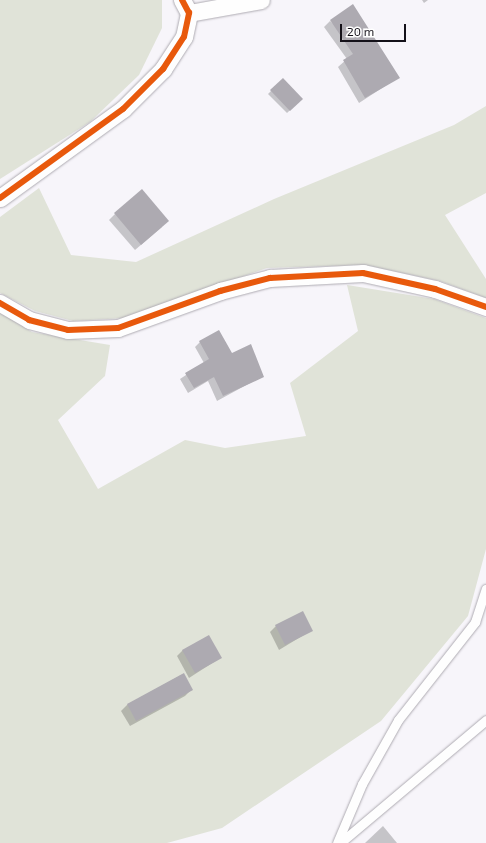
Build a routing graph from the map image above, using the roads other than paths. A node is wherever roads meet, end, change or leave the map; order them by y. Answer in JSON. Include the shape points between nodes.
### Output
{"nodes":[{"id":1,"x":261,"y":0,"type":"edge"},
{"id":2,"x":186,"y":6,"type":"edge"},
{"id":3,"x":0,"y":198,"type":"edge"},
{"id":4,"x":0,"y":303,"type":"edge"},
{"id":5,"x":486,"y":307,"type":"edge"},
{"id":6,"x":486,"y":589,"type":"edge"},
{"id":7,"x":486,"y":720,"type":"edge"},
{"id":8,"x":339,"y":843,"type":"edge"}],
"edges":[{"from":1,"to":2,"type":"street"},
{"from":2,"to":3,"type":"street","via":[[184,37],[163,70],[123,109]]},
{"from":4,"to":5,"type":"street","via":[[28,320],[68,330],[118,328],[220,291],[270,278],[363,273],[435,289]]},
{"from":6,"to":8,"type":"lane","via":[[475,622],[398,720],[362,784]]},
{"from":7,"to":8,"type":"lane"}]}
